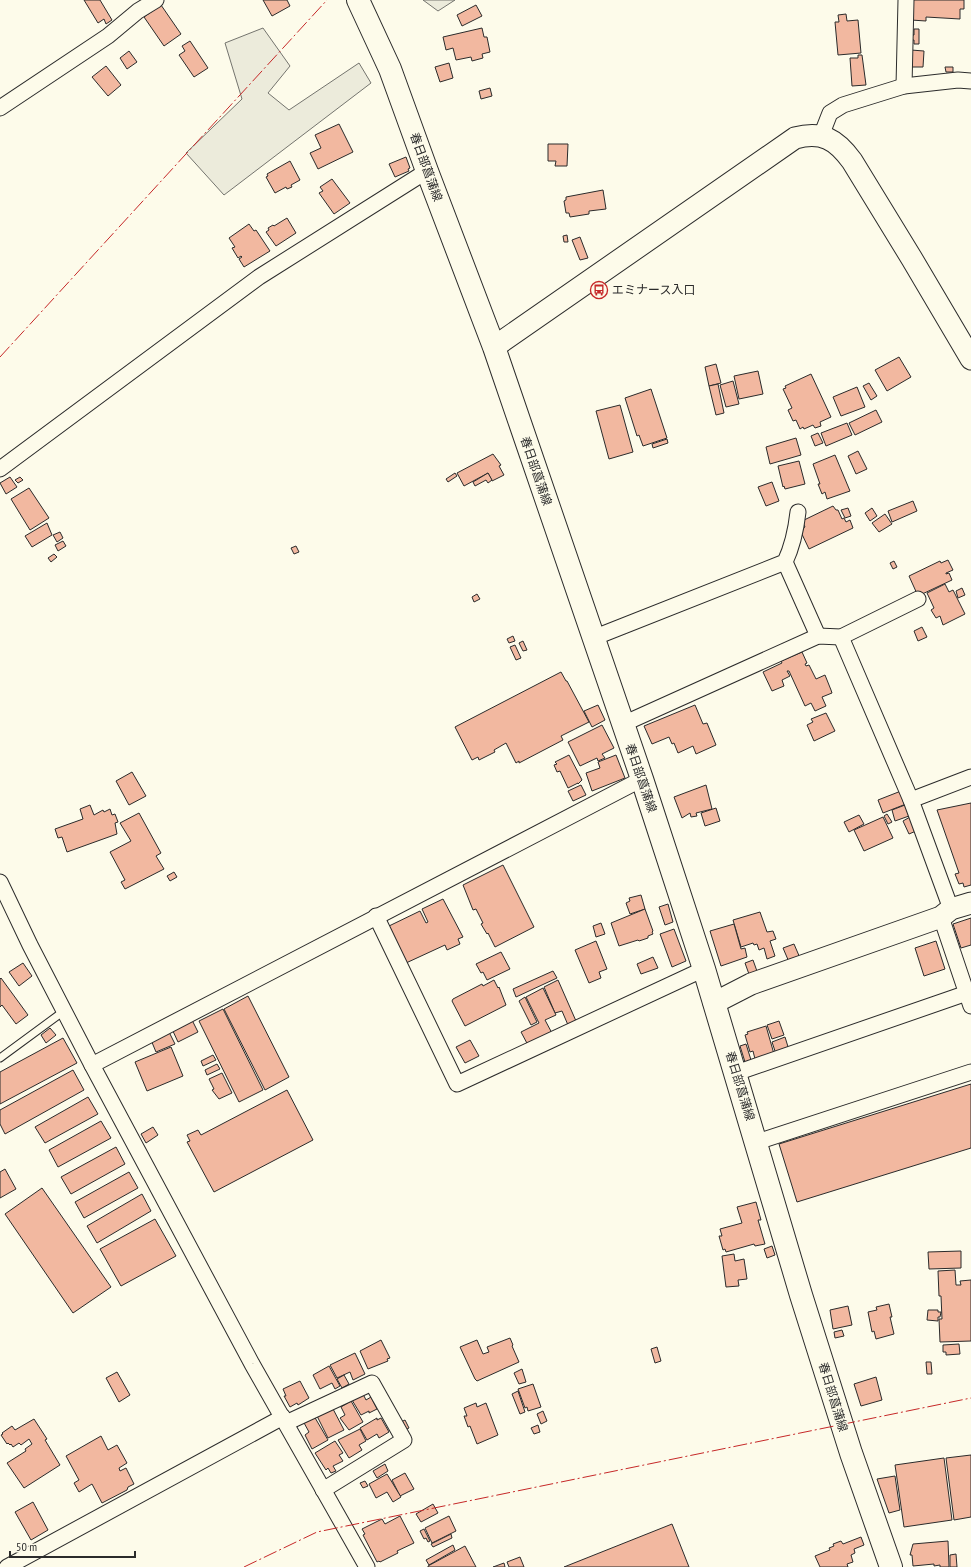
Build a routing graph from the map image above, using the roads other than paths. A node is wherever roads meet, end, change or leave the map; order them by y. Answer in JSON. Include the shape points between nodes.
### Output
{"nodes":[{"id":1,"x":156,"y":0,"type":"edge"},
{"id":2,"x":358,"y":0,"type":"edge"},
{"id":3,"x":906,"y":0,"type":"edge"},
{"id":4,"x":971,"y":81,"type":"edge"},
{"id":5,"x":904,"y":86,"type":"junction"},
{"id":6,"x":0,"y":108,"type":"edge"},
{"id":7,"x":821,"y":136,"type":"junction"},
{"id":8,"x":427,"y":171,"type":"junction"},
{"id":9,"x":494,"y":347,"type":"junction"},
{"id":10,"x":969,"y":350,"type":"edge"},
{"id":11,"x":0,"y":469,"type":"edge"},
{"id":12,"x":798,"y":512,"type":"dead end"},
{"id":13,"x":785,"y":562,"type":"junction"},
{"id":14,"x":918,"y":599,"type":"dead end"},
{"id":15,"x":818,"y":636,"type":"junction"},
{"id":16,"x":841,"y":637,"type":"junction"},
{"id":17,"x":593,"y":638,"type":"junction"},
{"id":18,"x":623,"y":724,"type":"junction"},
{"id":19,"x":971,"y":778,"type":"edge"},
{"id":20,"x":642,"y":779,"type":"junction"},
{"id":21,"x":912,"y":800,"type":"junction"},
{"id":22,"x":0,"y":882,"type":"edge"},
{"id":23,"x":971,"y":903,"type":"edge"},
{"id":24,"x":946,"y":913,"type":"junction"},
{"id":25,"x":376,"y":916,"type":"junction"},
{"id":26,"x":704,"y":969,"type":"junction"},
{"id":27,"x":969,"y":997,"type":"edge"},
{"id":28,"x":714,"y":1003,"type":"junction"},
{"id":29,"x":64,"y":1011,"type":"junction"},
{"id":30,"x":0,"y":1058,"type":"edge"},
{"id":31,"x":92,"y":1065,"type":"junction"},
{"id":32,"x":971,"y":1072,"type":"edge"},
{"id":33,"x":736,"y":1073,"type":"junction"},
{"id":34,"x":757,"y":1142,"type":"junction"},
{"id":35,"x":285,"y":1420,"type":"junction"},
{"id":36,"x":323,"y":1490,"type":"junction"},
{"id":37,"x":7,"y":1567,"type":"edge"},
{"id":38,"x":366,"y":1567,"type":"edge"},
{"id":39,"x":891,"y":1567,"type":"edge"}],
"edges":[{"from":1,"to":6,"type":"street","via":[[108,36]]},
{"from":2,"to":8,"type":"main road","name":"春日部菖蒲線","via":[[390,69]]},
{"from":3,"to":5,"type":"street"},
{"from":4,"to":5,"type":"street"},
{"from":5,"to":7,"type":"street","via":[[843,104],[830,113]]},
{"from":7,"to":9,"type":"street","via":[[795,138]]},
{"from":7,"to":10,"type":"street","via":[[843,148],[852,161]]},
{"from":8,"to":9,"type":"main road","name":"春日部菖蒲線"},
{"from":8,"to":11,"type":"street","via":[[259,277]]},
{"from":9,"to":17,"type":"main road","name":"春日部菖蒲線"},
{"from":12,"to":13,"type":"street","via":[[796,531]]},
{"from":13,"to":15,"type":"street"},
{"from":13,"to":17,"type":"street"},
{"from":14,"to":16,"type":"street"},
{"from":15,"to":16,"type":"street"},
{"from":15,"to":18,"type":"street"},
{"from":16,"to":21,"type":"street"},
{"from":17,"to":18,"type":"main road","name":"春日部菖蒲線"},
{"from":18,"to":20,"type":"main road","name":"春日部菖蒲線"},
{"from":19,"to":21,"type":"street"},
{"from":20,"to":25,"type":"street"},
{"from":20,"to":26,"type":"main road","name":"春日部菖蒲線"},
{"from":21,"to":24,"type":"street"},
{"from":22,"to":29,"type":"street"},
{"from":23,"to":24,"type":"street"},
{"from":24,"to":27,"type":"street"},
{"from":24,"to":28,"type":"street","via":[[751,984]]},
{"from":25,"to":26,"type":"street","via":[[457,1084]]},
{"from":25,"to":31,"type":"street"},
{"from":26,"to":28,"type":"main road","name":"春日部菖蒲線"},
{"from":27,"to":33,"type":"street"},
{"from":28,"to":33,"type":"main road","name":"春日部菖蒲線"},
{"from":29,"to":30,"type":"lane"},
{"from":29,"to":31,"type":"street"},
{"from":31,"to":35,"type":"street","via":[[252,1364]]},
{"from":32,"to":34,"type":"street"},
{"from":33,"to":34,"type":"main road","name":"春日部菖蒲線"},
{"from":34,"to":39,"type":"main road","name":"春日部菖蒲線","via":[[851,1453]]},
{"from":35,"to":36,"type":"street"},
{"from":35,"to":36,"type":"street","via":[[372,1383],[404,1440]]},
{"from":35,"to":37,"type":"street"},
{"from":36,"to":38,"type":"street"}]}
